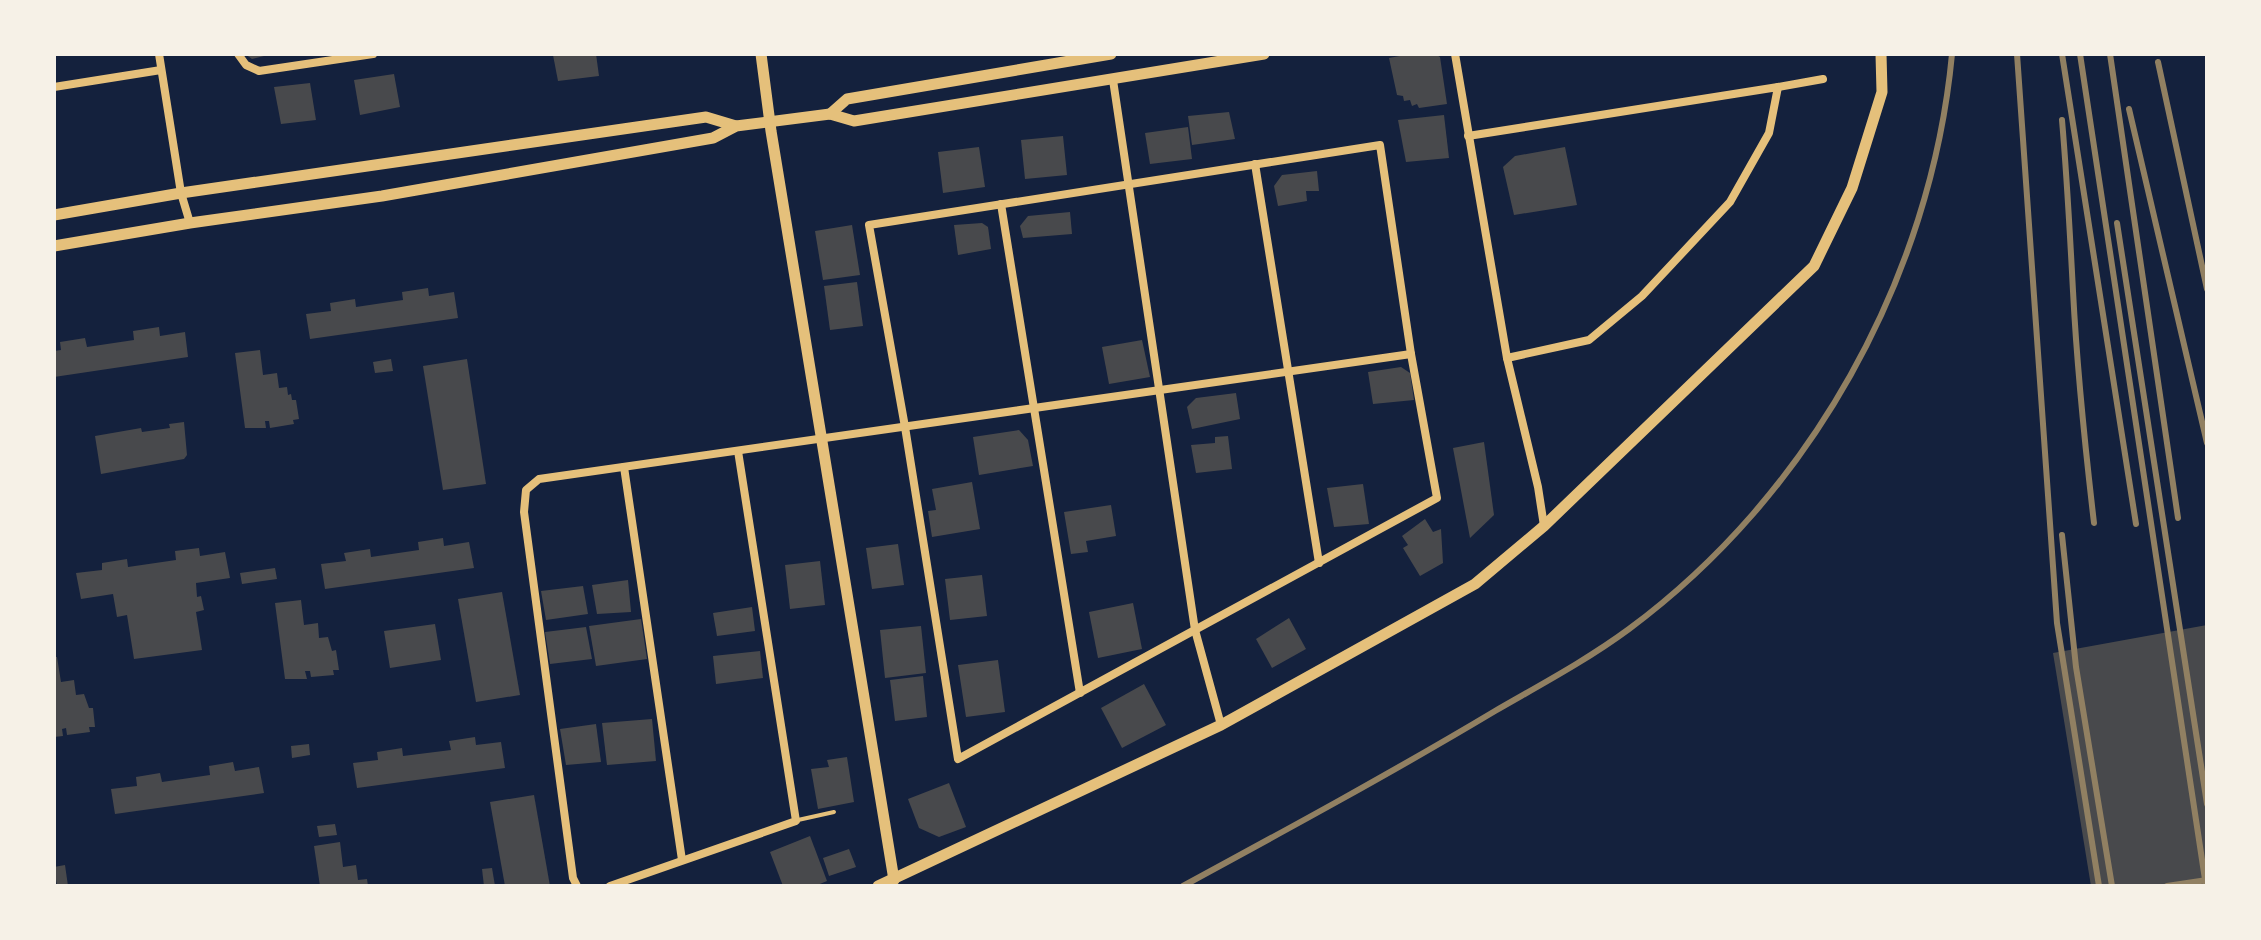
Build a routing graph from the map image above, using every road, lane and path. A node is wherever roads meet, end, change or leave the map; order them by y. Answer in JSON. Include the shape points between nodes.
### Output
{"nodes":[{"id":1,"x":159,"y":54,"type":"edge"},
{"id":2,"x":238,"y":54,"type":"edge"},
{"id":3,"x":373,"y":54,"type":"edge"},
{"id":4,"x":761,"y":54,"type":"edge"},
{"id":5,"x":1108,"y":54,"type":"edge"},
{"id":6,"x":1264,"y":54,"type":"edge"},
{"id":7,"x":1455,"y":54,"type":"edge"},
{"id":8,"x":1881,"y":54,"type":"edge"},
{"id":9,"x":352,"y":56,"type":"edge"},
{"id":10,"x":161,"y":70,"type":"junction"},
{"id":11,"x":1823,"y":79,"type":"dead end"},
{"id":12,"x":1113,"y":80,"type":"junction"},
{"id":13,"x":54,"y":87,"type":"edge"},
{"id":14,"x":1778,"y":87,"type":"junction"},
{"id":15,"x":830,"y":114,"type":"junction"},
{"id":16,"x":769,"y":121,"type":"junction"},
{"id":17,"x":736,"y":126,"type":"junction"},
{"id":18,"x":1468,"y":136,"type":"junction"},
{"id":19,"x":1255,"y":164,"type":"junction"},
{"id":20,"x":1129,"y":184,"type":"junction"},
{"id":21,"x":181,"y":193,"type":"junction"},
{"id":22,"x":1001,"y":204,"type":"junction"},
{"id":23,"x":54,"y":215,"type":"edge"},
{"id":24,"x":190,"y":223,"type":"junction"},
{"id":25,"x":54,"y":246,"type":"edge"},
{"id":26,"x":1411,"y":354,"type":"junction"},
{"id":27,"x":1507,"y":358,"type":"junction"},
{"id":28,"x":1290,"y":372,"type":"junction"},
{"id":29,"x":1160,"y":390,"type":"junction"},
{"id":30,"x":1034,"y":409,"type":"junction"},
{"id":31,"x":905,"y":427,"type":"junction"},
{"id":32,"x":821,"y":439,"type":"junction"},
{"id":33,"x":738,"y":451,"type":"junction"},
{"id":34,"x":624,"y":467,"type":"junction"},
{"id":35,"x":1544,"y":526,"type":"junction"},
{"id":36,"x":1319,"y":563,"type":"junction"},
{"id":37,"x":1195,"y":630,"type":"junction"},
{"id":38,"x":1080,"y":693,"type":"junction"},
{"id":39,"x":1221,"y":725,"type":"junction"},
{"id":40,"x":834,"y":812,"type":"dead end"},
{"id":41,"x":796,"y":821,"type":"junction"},
{"id":42,"x":682,"y":860,"type":"junction"},
{"id":43,"x":894,"y":880,"type":"junction"},
{"id":44,"x":575,"y":882,"type":"edge"},
{"id":45,"x":610,"y":886,"type":"edge"},
{"id":46,"x":878,"y":886,"type":"edge"}],
"edges":[{"from":1,"to":10,"type":"street"},
{"from":2,"to":9,"type":"street","via":[[259,71]]},
{"from":3,"to":9,"type":"street"},
{"from":4,"to":16,"type":"street"},
{"from":5,"to":15,"type":"street","via":[[847,99]]},
{"from":6,"to":12,"type":"street"},
{"from":7,"to":18,"type":"street"},
{"from":8,"to":35,"type":"street","via":[[1882,92],[1852,188],[1814,266]]},
{"from":10,"to":13,"type":"street"},
{"from":10,"to":21,"type":"street"},
{"from":11,"to":14,"type":"street"},
{"from":12,"to":15,"type":"street","via":[[854,121]]},
{"from":12,"to":20,"type":"street"},
{"from":14,"to":18,"type":"street"},
{"from":14,"to":27,"type":"street","via":[[1769,133],[1730,202],[1642,296],[1589,340]]},
{"from":15,"to":16,"type":"street"},
{"from":16,"to":17,"type":"street"},
{"from":16,"to":32,"type":"street"},
{"from":17,"to":21,"type":"street","via":[[706,117]]},
{"from":17,"to":24,"type":"street","via":[[713,138],[382,196]]},
{"from":18,"to":27,"type":"street"},
{"from":19,"to":20,"type":"street"},
{"from":19,"to":26,"type":"street","via":[[1380,145]]},
{"from":19,"to":28,"type":"street"},
{"from":20,"to":22,"type":"street"},
{"from":20,"to":29,"type":"street"},
{"from":21,"to":23,"type":"street"},
{"from":21,"to":24,"type":"street"},
{"from":22,"to":30,"type":"street"},
{"from":22,"to":31,"type":"street","via":[[869,225]]},
{"from":24,"to":25,"type":"street"},
{"from":26,"to":28,"type":"street"},
{"from":26,"to":36,"type":"street","via":[[1437,498]]},
{"from":27,"to":35,"type":"street"},
{"from":28,"to":29,"type":"street"},
{"from":28,"to":36,"type":"street"},
{"from":29,"to":30,"type":"street"},
{"from":29,"to":37,"type":"street"},
{"from":30,"to":31,"type":"street"},
{"from":30,"to":38,"type":"street"},
{"from":31,"to":32,"type":"street"},
{"from":31,"to":38,"type":"street","via":[[958,759]]},
{"from":32,"to":33,"type":"street"},
{"from":32,"to":43,"type":"street"},
{"from":33,"to":34,"type":"street"},
{"from":33,"to":41,"type":"street"},
{"from":34,"to":42,"type":"street"},
{"from":34,"to":44,"type":"street","via":[[539,479],[526,490],[524,512]]},
{"from":35,"to":39,"type":"street","via":[[1475,584]]},
{"from":36,"to":37,"type":"street"},
{"from":37,"to":38,"type":"street"},
{"from":37,"to":39,"type":"street"},
{"from":39,"to":43,"type":"street"},
{"from":40,"to":41,"type":"lane"},
{"from":41,"to":42,"type":"street"},
{"from":42,"to":45,"type":"street"},
{"from":43,"to":46,"type":"street"}]}
